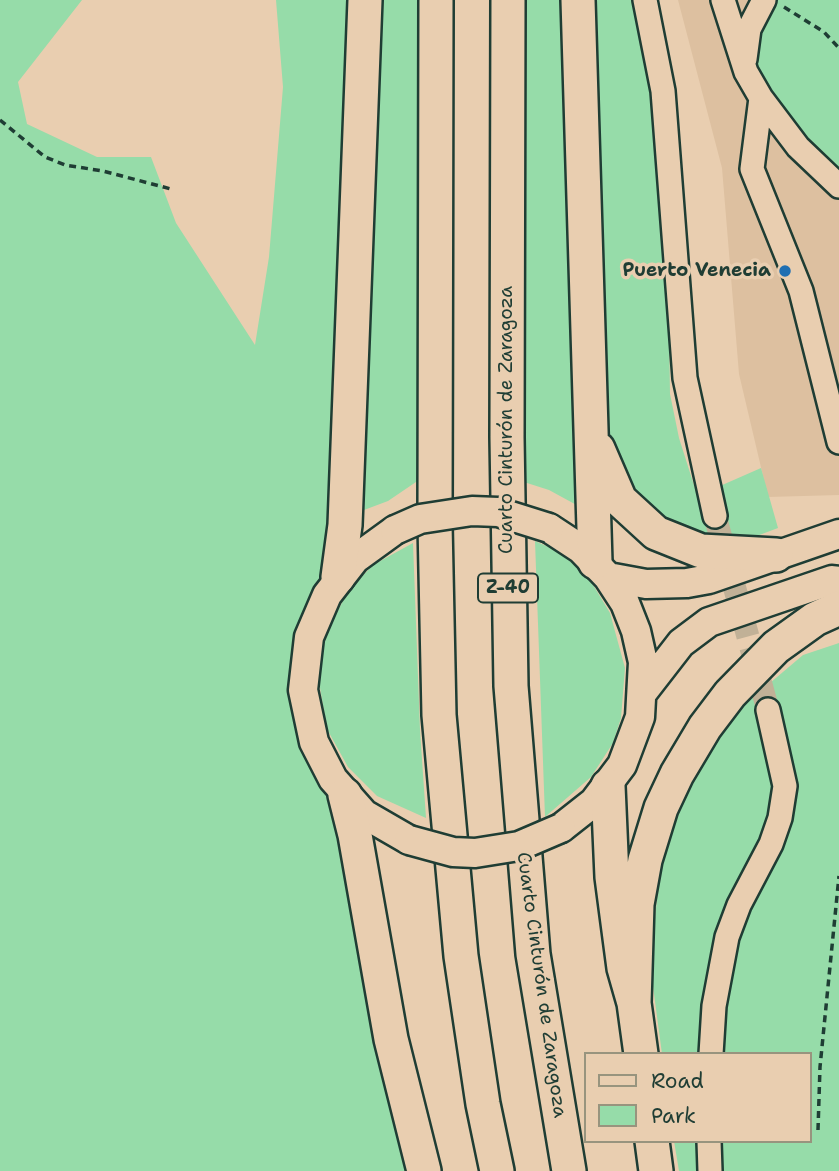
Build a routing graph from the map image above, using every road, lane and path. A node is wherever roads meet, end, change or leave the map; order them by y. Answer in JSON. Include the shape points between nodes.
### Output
{"nodes":[{"id":1,"x":365,"y":0,"type":"edge"},
{"id":2,"x":436,"y":0,"type":"edge"},
{"id":3,"x":508,"y":0,"type":"edge"},
{"id":4,"x":578,"y":0,"type":"edge"},
{"id":5,"x":645,"y":0,"type":"edge"},
{"id":6,"x":723,"y":0,"type":"edge"},
{"id":7,"x":764,"y":0,"type":"edge"},
{"id":8,"x":774,"y":0,"type":"edge"},
{"id":9,"x":839,"y":47,"type":"edge"},
{"id":10,"x":746,"y":72,"type":"junction"},
{"id":11,"x":761,"y":98,"type":"junction"},
{"id":12,"x":0,"y":120,"type":"edge"},
{"id":13,"x":839,"y":186,"type":"edge"},
{"id":14,"x":171,"y":189,"type":"dead end"},
{"id":15,"x":832,"y":392,"type":"edge"},
{"id":16,"x":591,"y":429,"type":"junction"},
{"id":17,"x":839,"y":442,"type":"edge"},
{"id":18,"x":715,"y":516,"type":"tunnel mouth"},
{"id":19,"x":839,"y":534,"type":"edge"},
{"id":20,"x":776,"y":555,"type":"junction"},
{"id":21,"x":601,"y":569,"type":"junction"},
{"id":22,"x":338,"y":577,"type":"junction"},
{"id":23,"x":839,"y":581,"type":"edge"},
{"id":24,"x":839,"y":608,"type":"edge"},
{"id":25,"x":643,"y":692,"type":"junction"},
{"id":26,"x":768,"y":710,"type":"tunnel mouth"},
{"id":27,"x":608,"y":786,"type":"junction"},
{"id":28,"x":345,"y":796,"type":"junction"},
{"id":29,"x":839,"y":876,"type":"edge"},
{"id":30,"x":634,"y":1003,"type":"junction"},
{"id":31,"x":641,"y":1052,"type":"edge"},
{"id":32,"x":711,"y":1052,"type":"edge"},
{"id":33,"x":818,"y":1130,"type":"dead end"},
{"id":34,"x":652,"y":1143,"type":"edge"},
{"id":35,"x":709,"y":1143,"type":"edge"},
{"id":36,"x":424,"y":1171,"type":"edge"},
{"id":37,"x":496,"y":1171,"type":"edge"},
{"id":38,"x":569,"y":1171,"type":"edge"},
{"id":39,"x":656,"y":1171,"type":"edge"},
{"id":40,"x":710,"y":1171,"type":"edge"}],
"edges":[{"from":1,"to":22,"type":"highway","via":[[345,525]]},
{"from":2,"to":37,"type":"highway","via":[[439,715],[461,956]]},
{"from":3,"to":38,"type":"highway","name":"Cuarto Cinturón de Zaragoza","number":"Z-40","via":[[511,686],[533,954]]},
{"from":4,"to":16,"type":"highway"},
{"from":5,"to":18,"type":"street","via":[[663,91],[684,378]]},
{"from":6,"to":10,"type":"street"},
{"from":7,"to":10,"type":"street","via":[[749,29]]},
{"from":8,"to":9,"type":"path"},
{"from":10,"to":11,"type":"street"},
{"from":11,"to":13,"type":"street","via":[[798,148]]},
{"from":11,"to":15,"type":"street","via":[[752,169],[798,281]]},
{"from":12,"to":14,"type":"path","via":[[45,157]]},
{"from":15,"to":17,"type":"street"},
{"from":16,"to":20,"type":"highway","via":[[620,500],[656,533],[701,551]]},
{"from":16,"to":21,"type":"highway"},
{"from":19,"to":20,"type":"main road"},
{"from":20,"to":21,"type":"main road","via":[[687,583],[646,584]]},
{"from":21,"to":22,"type":"main road","bridge":true,"via":[[549,528],[498,512],[472,511],[420,519],[395,530]]},
{"from":21,"to":25,"type":"main road","via":[[625,603],[636,631]]},
{"from":22,"to":28,"type":"main road","via":[[309,637],[303,690],[314,743]]},
{"from":23,"to":25,"type":"main road","via":[[709,622],[681,643]]},
{"from":24,"to":30,"type":"highway","via":[[776,647],[730,694],[677,774],[645,860],[637,904]]},
{"from":25,"to":27,"type":"main road","via":[[633,742]]},
{"from":26,"to":32,"type":"street","via":[[785,786],[780,818],[727,937]]},
{"from":27,"to":28,"type":"main road","bridge":true,"via":[[561,828],[519,846],[486,852],[453,852],[409,841]]},
{"from":27,"to":30,"type":"highway","via":[[612,877],[624,968]]},
{"from":28,"to":36,"type":"highway","via":[[391,1039]]},
{"from":29,"to":33,"type":"path"},
{"from":30,"to":31,"type":"highway"},
{"from":34,"to":39,"type":"highway"},
{"from":35,"to":40,"type":"street"}]}
